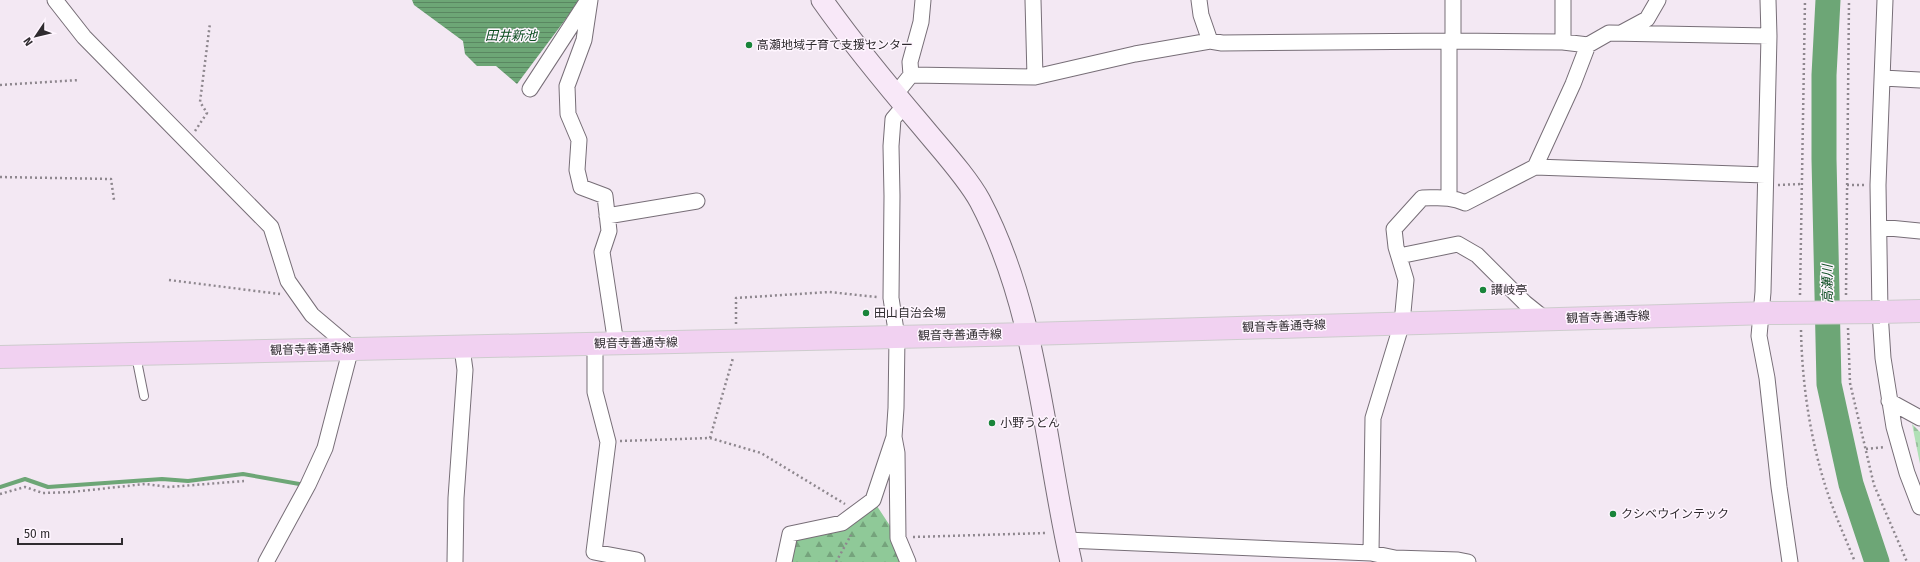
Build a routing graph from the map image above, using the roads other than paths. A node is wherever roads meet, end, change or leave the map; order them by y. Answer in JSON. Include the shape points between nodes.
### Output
{"nodes":[{"id":1,"x":56,"y":0,"type":"edge"},
{"id":2,"x":589,"y":0,"type":"edge"},
{"id":3,"x":822,"y":0,"type":"edge"},
{"id":4,"x":923,"y":0,"type":"edge"},
{"id":5,"x":1034,"y":0,"type":"edge"},
{"id":6,"x":1199,"y":0,"type":"edge"},
{"id":7,"x":1453,"y":0,"type":"edge"},
{"id":8,"x":1563,"y":0,"type":"edge"},
{"id":9,"x":1658,"y":0,"type":"edge"},
{"id":10,"x":1768,"y":0,"type":"edge"},
{"id":11,"x":1885,"y":0,"type":"edge"},
{"id":12,"x":1620,"y":34,"type":"junction"},
{"id":13,"x":1769,"y":36,"type":"junction"},
{"id":14,"x":1210,"y":41,"type":"junction"},
{"id":15,"x":1451,"y":41,"type":"junction"},
{"id":16,"x":1563,"y":42,"type":"junction"},
{"id":17,"x":1588,"y":45,"type":"junction"},
{"id":18,"x":911,"y":75,"type":"junction"},
{"id":19,"x":1035,"y":77,"type":"junction"},
{"id":20,"x":1883,"y":78,"type":"junction"},
{"id":21,"x":1920,"y":80,"type":"edge"},
{"id":22,"x":530,"y":89,"type":"dead end"},
{"id":23,"x":900,"y":100,"type":"junction"},
{"id":24,"x":1535,"y":167,"type":"junction"},
{"id":25,"x":1765,"y":180,"type":"junction"},
{"id":26,"x":1449,"y":198,"type":"junction"},
{"id":27,"x":696,"y":200,"type":"dead end"},
{"id":28,"x":607,"y":216,"type":"junction"},
{"id":29,"x":1879,"y":227,"type":"junction"},
{"id":30,"x":1920,"y":231,"type":"edge"},
{"id":31,"x":1399,"y":256,"type":"junction"},
{"id":32,"x":1920,"y":311,"type":"edge"},
{"id":33,"x":1880,"y":312,"type":"junction"},
{"id":34,"x":1766,"y":313,"type":"junction"},
{"id":35,"x":1545,"y":319,"type":"junction"},
{"id":36,"x":1402,"y":323,"type":"junction"},
{"id":37,"x":1028,"y":334,"type":"junction"},
{"id":38,"x":896,"y":337,"type":"junction"},
{"id":39,"x":606,"y":344,"type":"junction"},
{"id":40,"x":351,"y":348,"type":"junction"},
{"id":41,"x":462,"y":348,"type":"junction"},
{"id":42,"x":136,"y":355,"type":"junction"},
{"id":43,"x":0,"y":357,"type":"edge"},
{"id":44,"x":144,"y":396,"type":"dead end"},
{"id":45,"x":1889,"y":401,"type":"junction"},
{"id":46,"x":1920,"y":418,"type":"edge"},
{"id":47,"x":894,"y":437,"type":"junction"},
{"id":48,"x":1920,"y":507,"type":"edge"},
{"id":49,"x":1065,"y":536,"type":"junction"},
{"id":50,"x":1371,"y":553,"type":"junction"},
{"id":51,"x":1351,"y":558,"type":"edge"},
{"id":52,"x":266,"y":562,"type":"edge"},
{"id":53,"x":455,"y":562,"type":"edge"},
{"id":54,"x":637,"y":562,"type":"edge"},
{"id":55,"x":784,"y":562,"type":"edge"},
{"id":56,"x":908,"y":562,"type":"edge"},
{"id":57,"x":1071,"y":562,"type":"edge"},
{"id":58,"x":1468,"y":562,"type":"edge"},
{"id":59,"x":1790,"y":562,"type":"edge"}],
"edges":[{"from":1,"to":40,"type":"street","via":[[84,37],[271,228],[288,281],[312,315]]},
{"from":2,"to":22,"type":"street"},
{"from":2,"to":28,"type":"street","via":[[584,40],[567,86],[568,114],[579,140],[577,170],[581,187],[604,196]]},
{"from":3,"to":23,"type":"street","via":[[856,48]]},
{"from":4,"to":18,"type":"street","via":[[921,22],[910,62]]},
{"from":5,"to":19,"type":"street"},
{"from":6,"to":14,"type":"street","via":[[1200,15]]},
{"from":7,"to":15,"type":"street"},
{"from":8,"to":16,"type":"street"},
{"from":9,"to":12,"type":"street","via":[[1647,19]]},
{"from":10,"to":13,"type":"street"},
{"from":11,"to":20,"type":"street"},
{"from":12,"to":13,"type":"street"},
{"from":12,"to":17,"type":"street","via":[[1610,33]]},
{"from":13,"to":25,"type":"street"},
{"from":14,"to":15,"type":"street"},
{"from":14,"to":19,"type":"street","via":[[1135,54]]},
{"from":15,"to":16,"type":"street"},
{"from":15,"to":26,"type":"street"},
{"from":16,"to":17,"type":"street"},
{"from":17,"to":24,"type":"street"},
{"from":18,"to":19,"type":"street"},
{"from":18,"to":23,"type":"street"},
{"from":20,"to":21,"type":"street"},
{"from":20,"to":29,"type":"street","via":[[1878,185]]},
{"from":23,"to":37,"type":"street","via":[[953,163],[980,200],[1002,247]]},
{"from":23,"to":38,"type":"street","via":[[893,120],[891,146],[891,298]]},
{"from":24,"to":25,"type":"street"},
{"from":24,"to":26,"type":"street","via":[[1465,203]]},
{"from":25,"to":34,"type":"street"},
{"from":26,"to":31,"type":"street","via":[[1422,198],[1394,229]]},
{"from":27,"to":28,"type":"street"},
{"from":28,"to":39,"type":"street","via":[[609,232],[602,252]]},
{"from":29,"to":30,"type":"street"},
{"from":29,"to":33,"type":"street"},
{"from":31,"to":35,"type":"street","via":[[1458,244],[1477,255]]},
{"from":31,"to":36,"type":"street","via":[[1406,280]]},
{"from":32,"to":33,"type":"main road","name":"観音寺善通寺線"},
{"from":33,"to":34,"type":"main road","name":"観音寺善通寺線","bridge":true},
{"from":33,"to":45,"type":"street"},
{"from":34,"to":35,"type":"main road","name":"観音寺善通寺線"},
{"from":34,"to":59,"type":"street","via":[[1759,336],[1767,378]]},
{"from":35,"to":36,"type":"main road","name":"観音寺善通寺線"},
{"from":36,"to":37,"type":"main road","name":"観音寺善通寺線"},
{"from":36,"to":50,"type":"street","via":[[1373,418]]},
{"from":37,"to":38,"type":"main road","name":"観音寺善通寺線"},
{"from":37,"to":49,"type":"street"},
{"from":38,"to":39,"type":"main road","name":"観音寺善通寺線"},
{"from":38,"to":47,"type":"street"},
{"from":39,"to":41,"type":"main road","name":"観音寺善通寺線"},
{"from":39,"to":54,"type":"street","via":[[595,392],[608,442],[594,552]]},
{"from":40,"to":41,"type":"main road","name":"観音寺善通寺線"},
{"from":40,"to":42,"type":"main road","name":"観音寺善通寺線"},
{"from":40,"to":52,"type":"street","via":[[325,448]]},
{"from":41,"to":53,"type":"street","via":[[465,370],[456,498]]},
{"from":42,"to":43,"type":"main road","name":"観音寺善通寺線"},
{"from":42,"to":44,"type":"lane"},
{"from":45,"to":46,"type":"street"},
{"from":45,"to":48,"type":"street","via":[[1907,473]]},
{"from":47,"to":55,"type":"street","via":[[873,500],[842,523],[790,534]]},
{"from":47,"to":56,"type":"street","via":[[897,453],[898,538]]},
{"from":49,"to":51,"type":"street"},
{"from":49,"to":57,"type":"street"},
{"from":50,"to":51,"type":"street"},
{"from":50,"to":58,"type":"street","via":[[1395,558]]}]}
